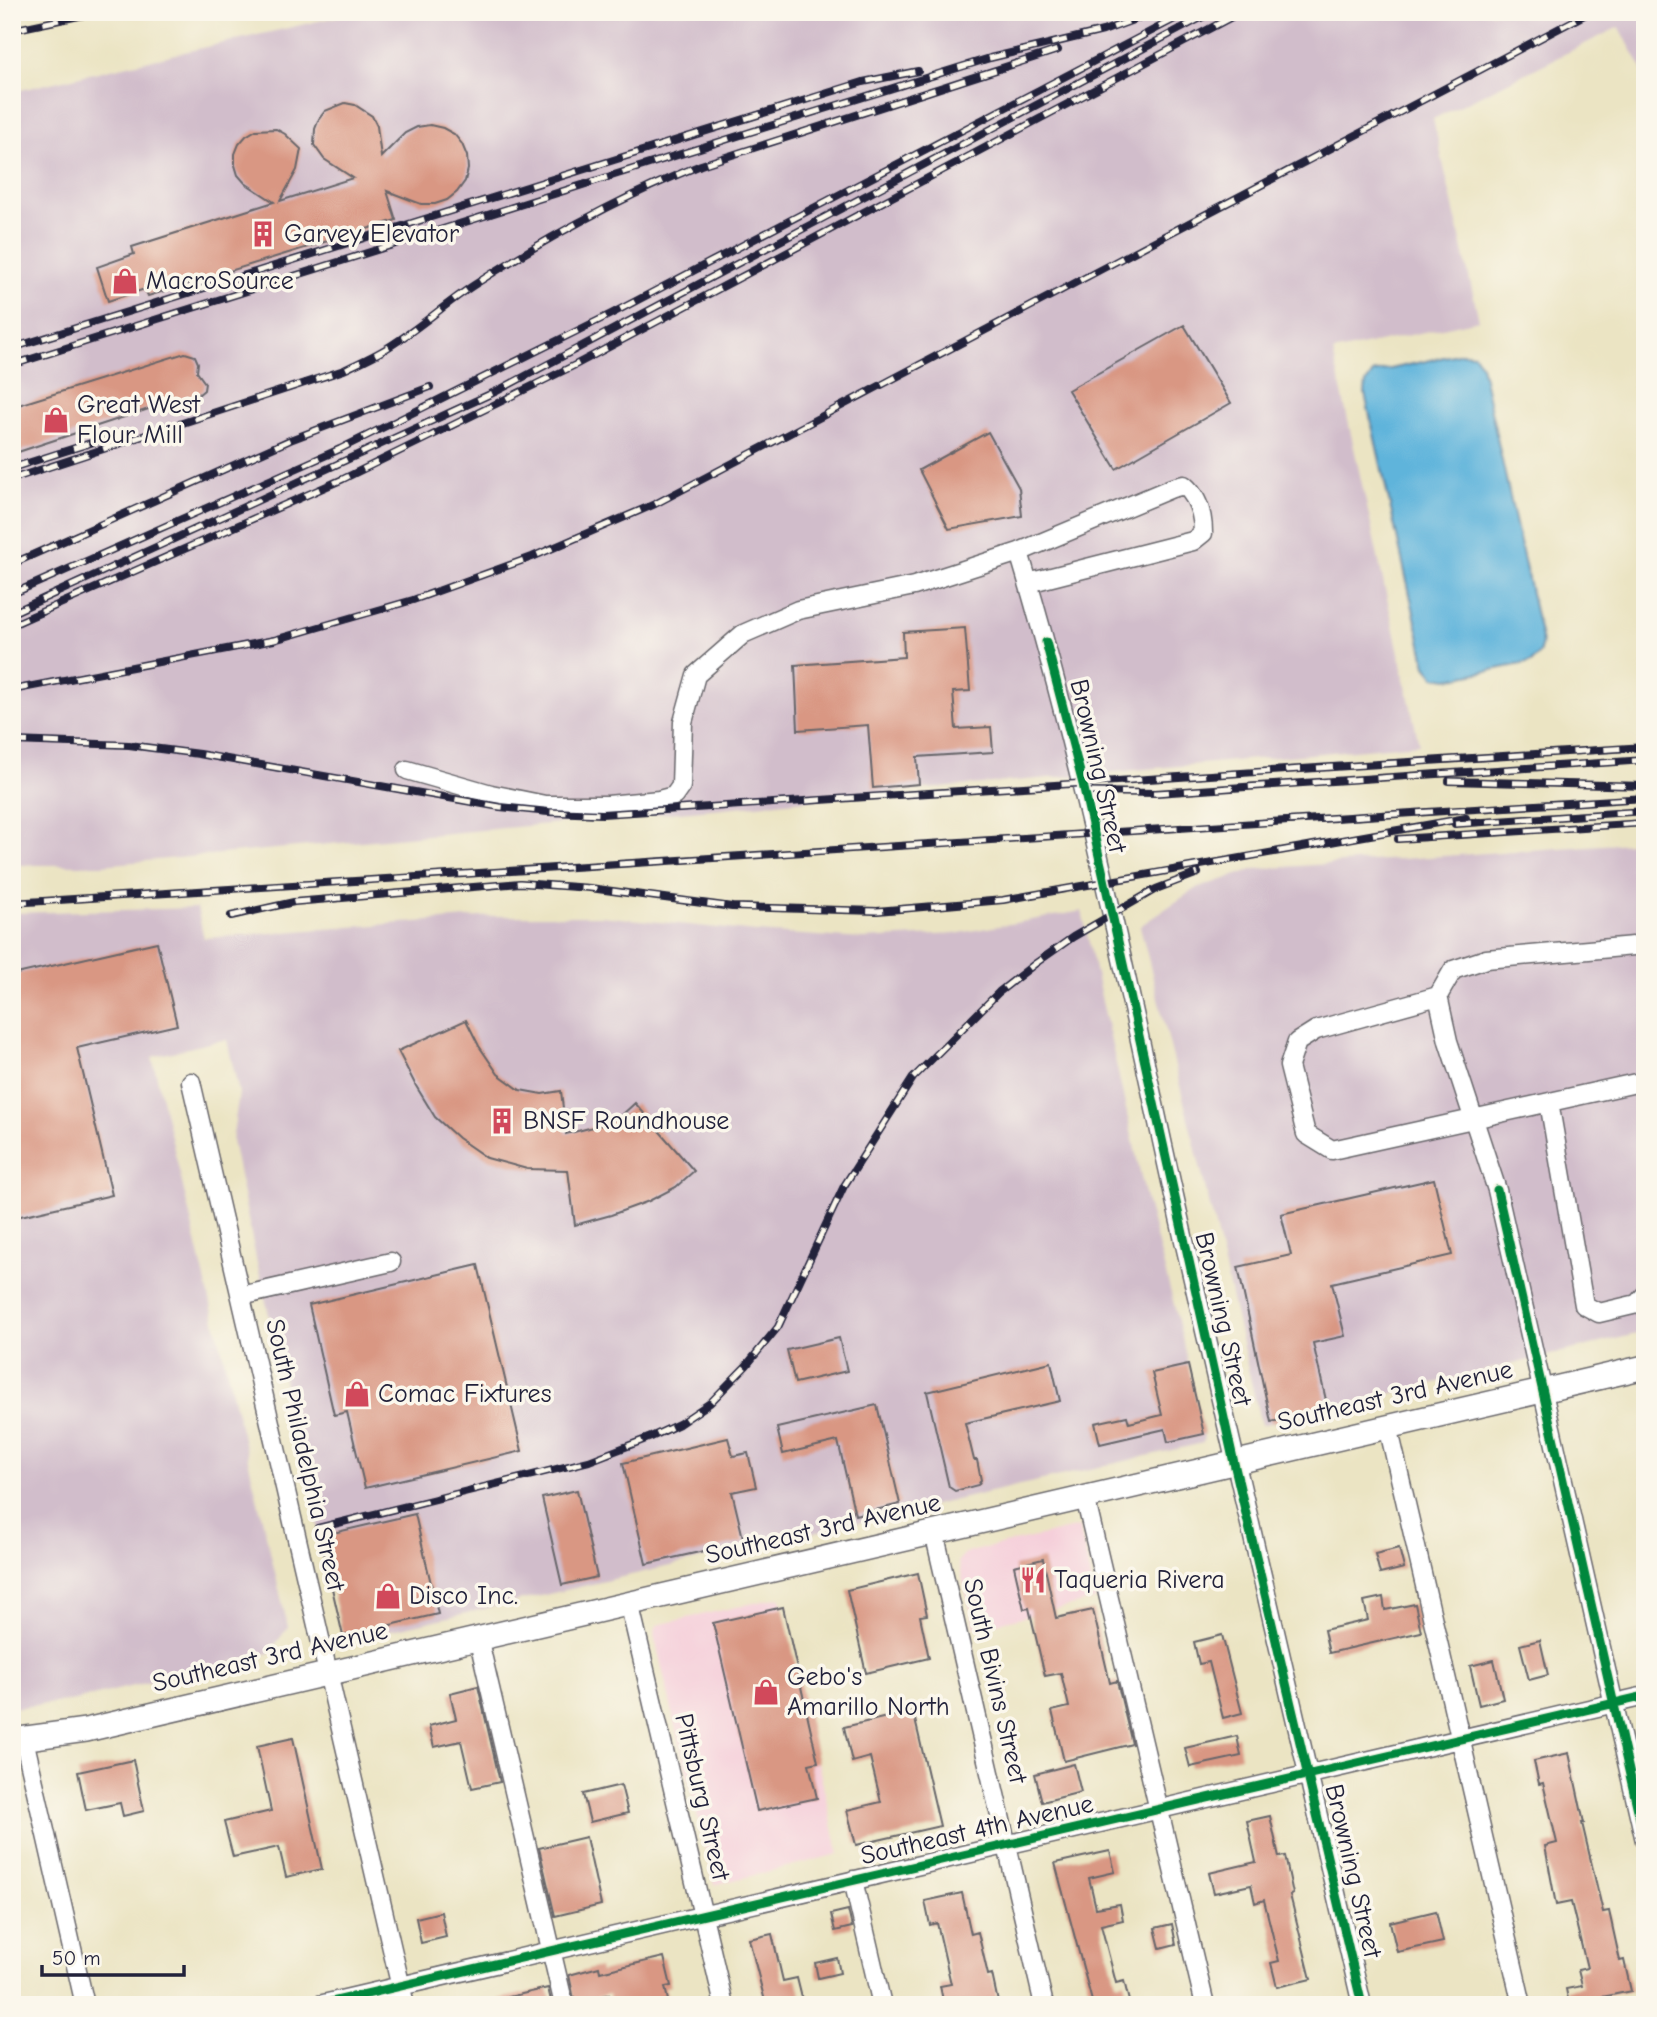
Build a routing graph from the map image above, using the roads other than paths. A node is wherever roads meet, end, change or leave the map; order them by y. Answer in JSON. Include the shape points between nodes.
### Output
{"nodes":[{"id":1,"x":1018,"y":552,"type":"junction"},
{"id":2,"x":1028,"y":583,"type":"junction"},
{"id":3,"x":407,"y":770,"type":"dead end"},
{"id":4,"x":1645,"y":945,"type":"edge"},
{"id":5,"x":1438,"y":996,"type":"junction"},
{"id":6,"x":1645,"y":1081,"type":"edge"},
{"id":7,"x":191,"y":1082,"type":"dead end"},
{"id":8,"x":1549,"y":1102,"type":"junction"},
{"id":9,"x":1473,"y":1118,"type":"junction"},
{"id":10,"x":391,"y":1262,"type":"dead end"},
{"id":11,"x":1645,"y":1295,"type":"edge"},
{"id":12,"x":242,"y":1296,"type":"junction"},
{"id":13,"x":1645,"y":1367,"type":"edge"},
{"id":14,"x":1543,"y":1391,"type":"junction"},
{"id":15,"x":1388,"y":1426,"type":"junction"},
{"id":16,"x":1234,"y":1462,"type":"junction"},
{"id":17,"x":1084,"y":1497,"type":"junction"},
{"id":18,"x":934,"y":1532,"type":"junction"},
{"id":19,"x":629,"y":1602,"type":"junction"},
{"id":20,"x":478,"y":1637,"type":"junction"},
{"id":21,"x":327,"y":1672,"type":"junction"},
{"id":22,"x":1645,"y":1696,"type":"edge"},
{"id":23,"x":1613,"y":1704,"type":"junction"},
{"id":24,"x":18,"y":1740,"type":"edge"},
{"id":25,"x":1459,"y":1740,"type":"junction"},
{"id":26,"x":1309,"y":1774,"type":"junction"},
{"id":27,"x":1160,"y":1809,"type":"junction"},
{"id":28,"x":1645,"y":1841,"type":"edge"},
{"id":29,"x":1006,"y":1844,"type":"junction"},
{"id":30,"x":853,"y":1881,"type":"junction"},
{"id":31,"x":703,"y":1916,"type":"junction"},
{"id":32,"x":551,"y":1951,"type":"junction"},
{"id":33,"x":400,"y":1986,"type":"junction"},
{"id":34,"x":85,"y":2005,"type":"edge"},
{"id":35,"x":319,"y":2005,"type":"edge"},
{"id":36,"x":405,"y":2005,"type":"edge"},
{"id":37,"x":564,"y":2005,"type":"edge"},
{"id":38,"x":724,"y":2005,"type":"edge"},
{"id":39,"x":882,"y":2005,"type":"edge"},
{"id":40,"x":1044,"y":2005,"type":"edge"},
{"id":41,"x":1205,"y":2005,"type":"edge"},
{"id":42,"x":1362,"y":2005,"type":"edge"},
{"id":43,"x":1522,"y":2005,"type":"edge"}],
"edges":[{"from":1,"to":2,"type":"street","name":"Browning Street"},
{"from":1,"to":2,"type":"street","via":[[1184,485],[1193,493],[1203,520],[1203,533],[1193,541]]},
{"from":1,"to":3,"type":"street","via":[[914,586],[798,610],[743,634],[696,675],[683,722],[681,786],[674,796],[608,805],[545,805]]},
{"from":2,"to":16,"type":"street","name":"Browning Street","via":[[1083,784]]},
{"from":4,"to":5,"type":"street","via":[[1486,959],[1453,970]]},
{"from":5,"to":9,"type":"street"},
{"from":5,"to":9,"type":"street","via":[[1315,1030],[1297,1042],[1289,1066],[1306,1135],[1332,1150]]},
{"from":6,"to":8,"type":"street"},
{"from":7,"to":12,"type":"street","name":"South Philadelphia Street"},
{"from":8,"to":9,"type":"street"},
{"from":8,"to":11,"type":"street","via":[[1584,1305],[1599,1313],[1637,1304]]},
{"from":9,"to":14,"type":"street","via":[[1497,1190]]},
{"from":10,"to":12,"type":"street"},
{"from":12,"to":21,"type":"street","name":"South Philadelphia Street"},
{"from":13,"to":14,"type":"main road","name":"Southeast 3rd Avenue"},
{"from":14,"to":15,"type":"main road","name":"Southeast 3rd Avenue"},
{"from":14,"to":23,"type":"street"},
{"from":15,"to":16,"type":"main road","name":"Southeast 3rd Avenue"},
{"from":15,"to":25,"type":"street"},
{"from":16,"to":17,"type":"main road","name":"Southeast 3rd Avenue"},
{"from":16,"to":26,"type":"street","name":"Browning Street"},
{"from":17,"to":18,"type":"main road","name":"Southeast 3rd Avenue"},
{"from":17,"to":27,"type":"street"},
{"from":18,"to":19,"type":"main road","name":"Southeast 3rd Avenue"},
{"from":18,"to":29,"type":"street","name":"South Bivins Street"},
{"from":19,"to":20,"type":"main road","name":"Southeast 3rd Avenue"},
{"from":19,"to":31,"type":"street","name":"Pittsburg Street"},
{"from":20,"to":21,"type":"main road","name":"Southeast 3rd Avenue"},
{"from":20,"to":32,"type":"street"},
{"from":21,"to":24,"type":"main road","name":"Southeast 3rd Avenue","via":[[86,1730]]},
{"from":21,"to":33,"type":"street","name":"South Philadelphia Street"},
{"from":22,"to":23,"type":"street","name":"Southeast 4th Avenue"},
{"from":23,"to":25,"type":"street","name":"Southeast 4th Avenue"},
{"from":23,"to":28,"type":"street"},
{"from":24,"to":34,"type":"street"},
{"from":25,"to":26,"type":"street","name":"Southeast 4th Avenue"},
{"from":25,"to":43,"type":"street"},
{"from":26,"to":27,"type":"street","name":"Southeast 4th Avenue"},
{"from":26,"to":42,"type":"street","name":"Browning Street"},
{"from":27,"to":29,"type":"street","name":"Southeast 4th Avenue"},
{"from":27,"to":41,"type":"street"},
{"from":29,"to":30,"type":"street","name":"Southeast 4th Avenue"},
{"from":29,"to":40,"type":"street","name":"South Bivins Street"},
{"from":30,"to":31,"type":"street","name":"Southeast 4th Avenue"},
{"from":30,"to":39,"type":"street"},
{"from":31,"to":32,"type":"street","name":"Southeast 4th Avenue"},
{"from":31,"to":38,"type":"street","name":"Pittsburg Street"},
{"from":32,"to":33,"type":"street","name":"Southeast 4th Avenue"},
{"from":32,"to":37,"type":"street"},
{"from":33,"to":35,"type":"street","name":"Southeast 4th Avenue"},
{"from":33,"to":36,"type":"street","name":"South Philadelphia Street"}]}
